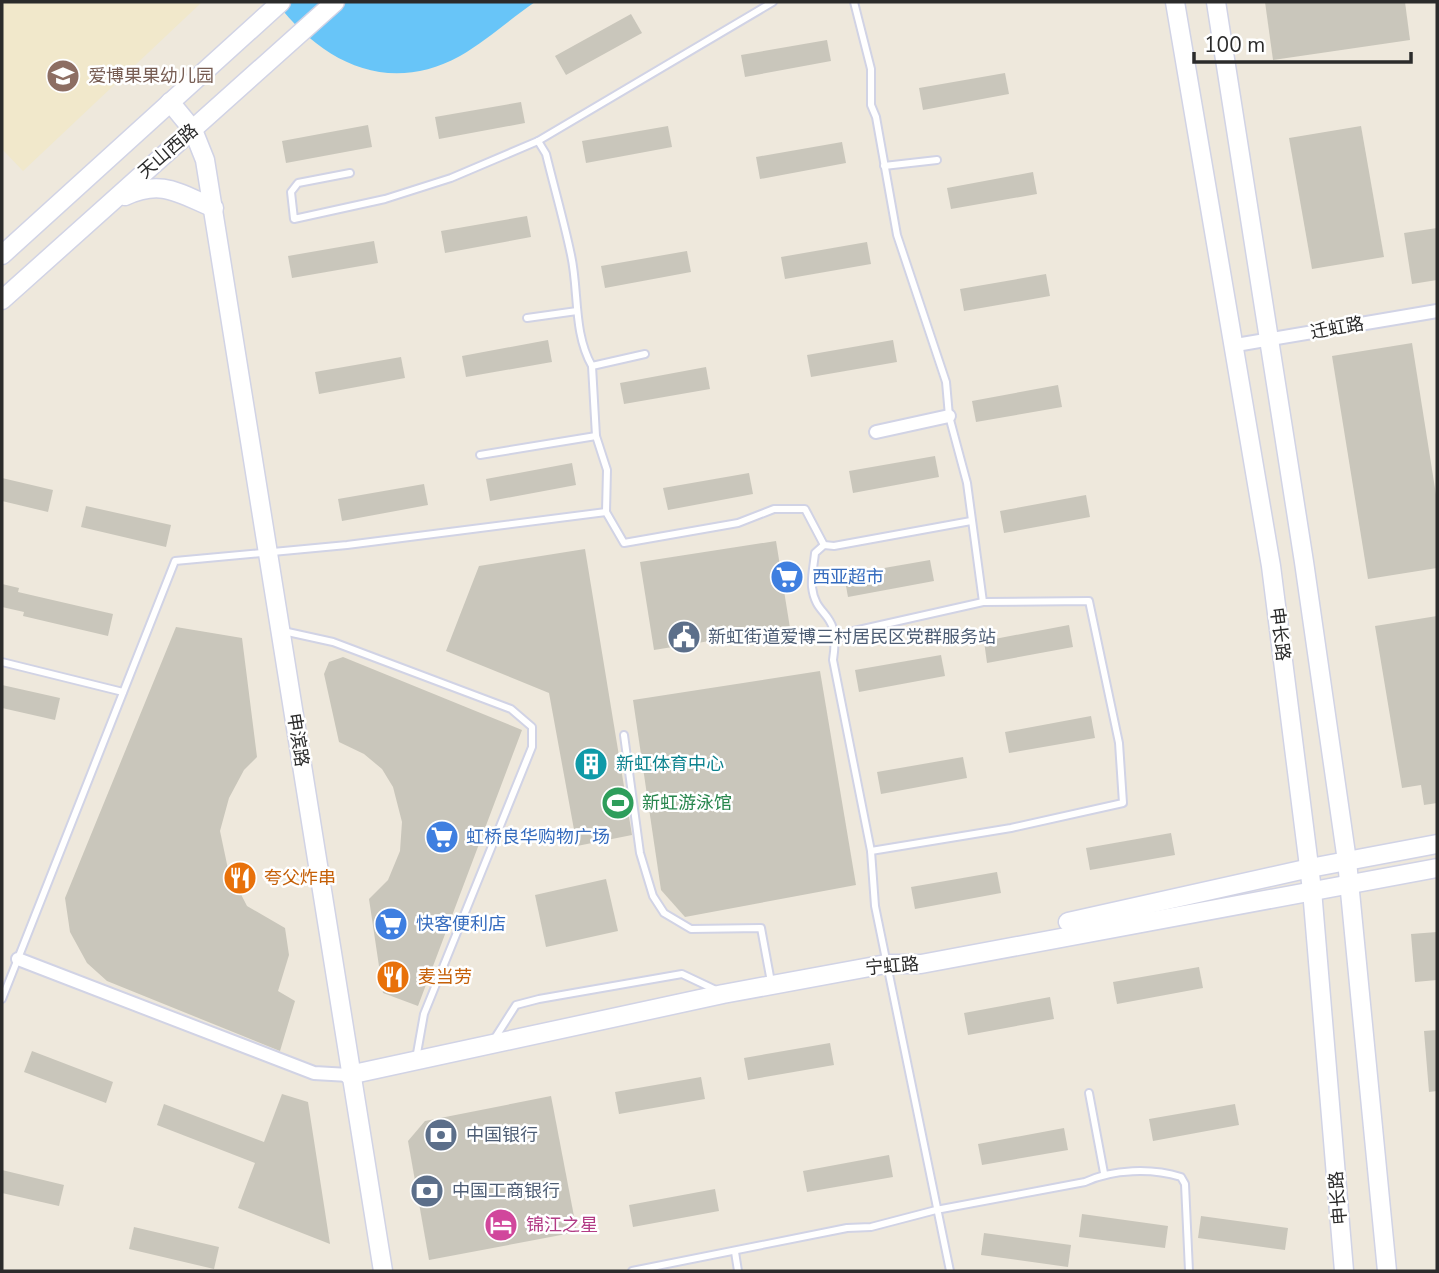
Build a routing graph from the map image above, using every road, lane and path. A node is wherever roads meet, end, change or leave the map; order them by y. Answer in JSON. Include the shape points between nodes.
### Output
{"nodes":[{"id":1,"x":281,"y":2,"type":"edge"},
{"id":2,"x":335,"y":2,"type":"edge"},
{"id":3,"x":772,"y":2,"type":"edge"},
{"id":4,"x":854,"y":2,"type":"edge"},
{"id":5,"x":1175,"y":2,"type":"edge"},
{"id":6,"x":1216,"y":2,"type":"edge"},
{"id":7,"x":170,"y":102,"type":"junction"},
{"id":8,"x":193,"y":130,"type":"junction"},
{"id":9,"x":538,"y":141,"type":"junction"},
{"id":10,"x":937,"y":160,"type":"dead end"},
{"id":11,"x":884,"y":166,"type":"junction"},
{"id":12,"x":351,"y":173,"type":"dead end"},
{"id":13,"x":105,"y":204,"type":"junction"},
{"id":14,"x":214,"y":208,"type":"junction"},
{"id":15,"x":2,"y":255,"type":"edge"},
{"id":16,"x":2,"y":300,"type":"edge"},
{"id":17,"x":577,"y":311,"type":"junction"},
{"id":18,"x":1437,"y":311,"type":"edge"},
{"id":19,"x":527,"y":318,"type":"dead end"},
{"id":20,"x":1269,"y":340,"type":"junction"},
{"id":21,"x":1236,"y":345,"type":"junction"},
{"id":22,"x":645,"y":354,"type":"dead end"},
{"id":23,"x":592,"y":366,"type":"junction"},
{"id":24,"x":948,"y":416,"type":"junction"},
{"id":25,"x":876,"y":432,"type":"dead end"},
{"id":26,"x":596,"y":436,"type":"junction"},
{"id":27,"x":480,"y":455,"type":"dead end"},
{"id":28,"x":606,"y":512,"type":"junction"},
{"id":29,"x":971,"y":521,"type":"junction"},
{"id":30,"x":824,"y":545,"type":"junction"},
{"id":31,"x":268,"y":551,"type":"junction"},
{"id":32,"x":983,"y":602,"type":"junction"},
{"id":33,"x":281,"y":631,"type":"junction"},
{"id":34,"x":836,"y":640,"type":"junction"},
{"id":35,"x":2,"y":662,"type":"edge"},
{"id":36,"x":123,"y":692,"type":"junction"},
{"id":37,"x":624,"y":735,"type":"dead end"},
{"id":38,"x":1437,"y":844,"type":"edge"},
{"id":39,"x":871,"y":851,"type":"junction"},
{"id":40,"x":1347,"y":861,"type":"junction"},
{"id":41,"x":1310,"y":868,"type":"junction"},
{"id":42,"x":1437,"y":868,"type":"edge"},
{"id":43,"x":1349,"y":883,"type":"junction"},
{"id":44,"x":1312,"y":890,"type":"junction"},
{"id":45,"x":18,"y":959,"type":"junction"},
{"id":46,"x":886,"y":964,"type":"junction"},
{"id":47,"x":772,"y":985,"type":"junction"},
{"id":48,"x":723,"y":994,"type":"junction"},
{"id":49,"x":2,"y":999,"type":"edge"},
{"id":50,"x":492,"y":1044,"type":"junction"},
{"id":51,"x":415,"y":1062,"type":"junction"},
{"id":52,"x":349,"y":1075,"type":"junction"},
{"id":53,"x":1088,"y":1093,"type":"dead end"},
{"id":54,"x":1104,"y":1173,"type":"junction"},
{"id":55,"x":936,"y":1210,"type":"junction"},
{"id":56,"x":735,"y":1252,"type":"junction"},
{"id":57,"x":383,"y":1271,"type":"edge"},
{"id":58,"x":632,"y":1271,"type":"edge"},
{"id":59,"x":738,"y":1271,"type":"edge"},
{"id":60,"x":950,"y":1271,"type":"edge"},
{"id":61,"x":1189,"y":1271,"type":"edge"},
{"id":62,"x":1343,"y":1271,"type":"edge"},
{"id":63,"x":1387,"y":1271,"type":"edge"}],
"edges":[{"from":1,"to":7,"type":"main road","name":"天山西路"},
{"from":2,"to":8,"type":"main road","name":"天山西路"},
{"from":3,"to":9,"type":"lane"},
{"from":4,"to":11,"type":"lane","via":[[871,69],[871,105]]},
{"from":5,"to":21,"type":"main road","name":"申长路"},
{"from":6,"to":20,"type":"main road","name":"申长路"},
{"from":7,"to":8,"type":"main road","name":"申滨路"},
{"from":7,"to":15,"type":"main road","name":"天山西路"},
{"from":8,"to":13,"type":"main road","name":"天山西路"},
{"from":8,"to":14,"type":"main road","name":"申滨路","via":[[205,160]]},
{"from":9,"to":12,"type":"lane","via":[[451,178],[385,199],[294,219],[291,192],[298,183]]},
{"from":9,"to":17,"type":"lane","via":[[546,154],[572,257]]},
{"from":10,"to":11,"type":"lane"},
{"from":11,"to":24,"type":"lane","via":[[897,235],[946,382]]},
{"from":13,"to":14,"type":"main road","via":[[145,187],[170,190]]},
{"from":13,"to":16,"type":"main road","name":"天山西路"},
{"from":14,"to":31,"type":"main road","name":"申滨路"},
{"from":17,"to":19,"type":"lane"},
{"from":17,"to":23,"type":"lane"},
{"from":18,"to":20,"type":"street","name":"迁虹路"},
{"from":20,"to":21,"type":"street","name":"迁虹路"},
{"from":20,"to":40,"type":"main road","name":"申长路"},
{"from":21,"to":41,"type":"main road","name":"申长路","via":[[1271,566]]},
{"from":22,"to":23,"type":"lane"},
{"from":23,"to":26,"type":"lane"},
{"from":24,"to":25,"type":"street"},
{"from":24,"to":29,"type":"lane","via":[[967,483]]},
{"from":26,"to":27,"type":"lane"},
{"from":26,"to":28,"type":"lane","via":[[607,470]]},
{"from":28,"to":30,"type":"lane","via":[[624,543],[738,523],[774,509],[805,509]]},
{"from":28,"to":31,"type":"lane"},
{"from":29,"to":30,"type":"lane"},
{"from":29,"to":32,"type":"lane"},
{"from":30,"to":34,"type":"lane","via":[[815,553],[812,587],[816,602],[834,623]]},
{"from":31,"to":33,"type":"main road","name":"申滨路"},
{"from":31,"to":36,"type":"lane","via":[[175,561]]},
{"from":32,"to":34,"type":"lane","via":[[854,631]]},
{"from":32,"to":39,"type":"lane","via":[[1088,601],[1119,743],[1123,803],[1011,828]]},
{"from":33,"to":51,"type":"lane","via":[[333,642],[511,709],[532,727],[532,747],[424,1014]]},
{"from":33,"to":52,"type":"main road","name":"申滨路"},
{"from":34,"to":39,"type":"lane","via":[[833,660]]},
{"from":35,"to":36,"type":"lane"},
{"from":36,"to":45,"type":"lane"},
{"from":37,"to":47,"type":"lane","via":[[640,853],[653,896],[664,913],[691,929],[761,928]]},
{"from":38,"to":40,"type":"main road"},
{"from":39,"to":46,"type":"lane"},
{"from":40,"to":41,"type":"main road"},
{"from":40,"to":43,"type":"main road","name":"申长路"},
{"from":41,"to":44,"type":"main road","name":"申长路"},
{"from":41,"to":46,"type":"main road","via":[[918,953]]},
{"from":42,"to":43,"type":"main road","name":"宁虹路"},
{"from":43,"to":44,"type":"main road","name":"宁虹路"},
{"from":43,"to":63,"type":"main road","name":"申长路"},
{"from":44,"to":46,"type":"main road","name":"宁虹路","via":[[920,964]]},
{"from":44,"to":62,"type":"main road","name":"申长路"},
{"from":45,"to":49,"type":"lane"},
{"from":45,"to":52,"type":"street","via":[[314,1073]]},
{"from":46,"to":47,"type":"main road","name":"宁虹路"},
{"from":46,"to":55,"type":"lane"},
{"from":47,"to":48,"type":"main road","name":"宁虹路"},
{"from":48,"to":50,"type":"main road","name":"宁虹路"},
{"from":48,"to":50,"type":"lane","via":[[682,974],[539,999],[516,1005]]},
{"from":50,"to":51,"type":"main road","name":"宁虹路"},
{"from":51,"to":52,"type":"main road","name":"宁虹路"},
{"from":52,"to":57,"type":"main road","name":"申滨路"},
{"from":53,"to":54,"type":"lane"},
{"from":54,"to":55,"type":"lane","via":[[1085,1182]]},
{"from":54,"to":61,"type":"lane","via":[[1181,1177]]},
{"from":55,"to":56,"type":"lane"},
{"from":55,"to":60,"type":"lane"},
{"from":56,"to":58,"type":"lane"},
{"from":56,"to":59,"type":"lane"}]}
